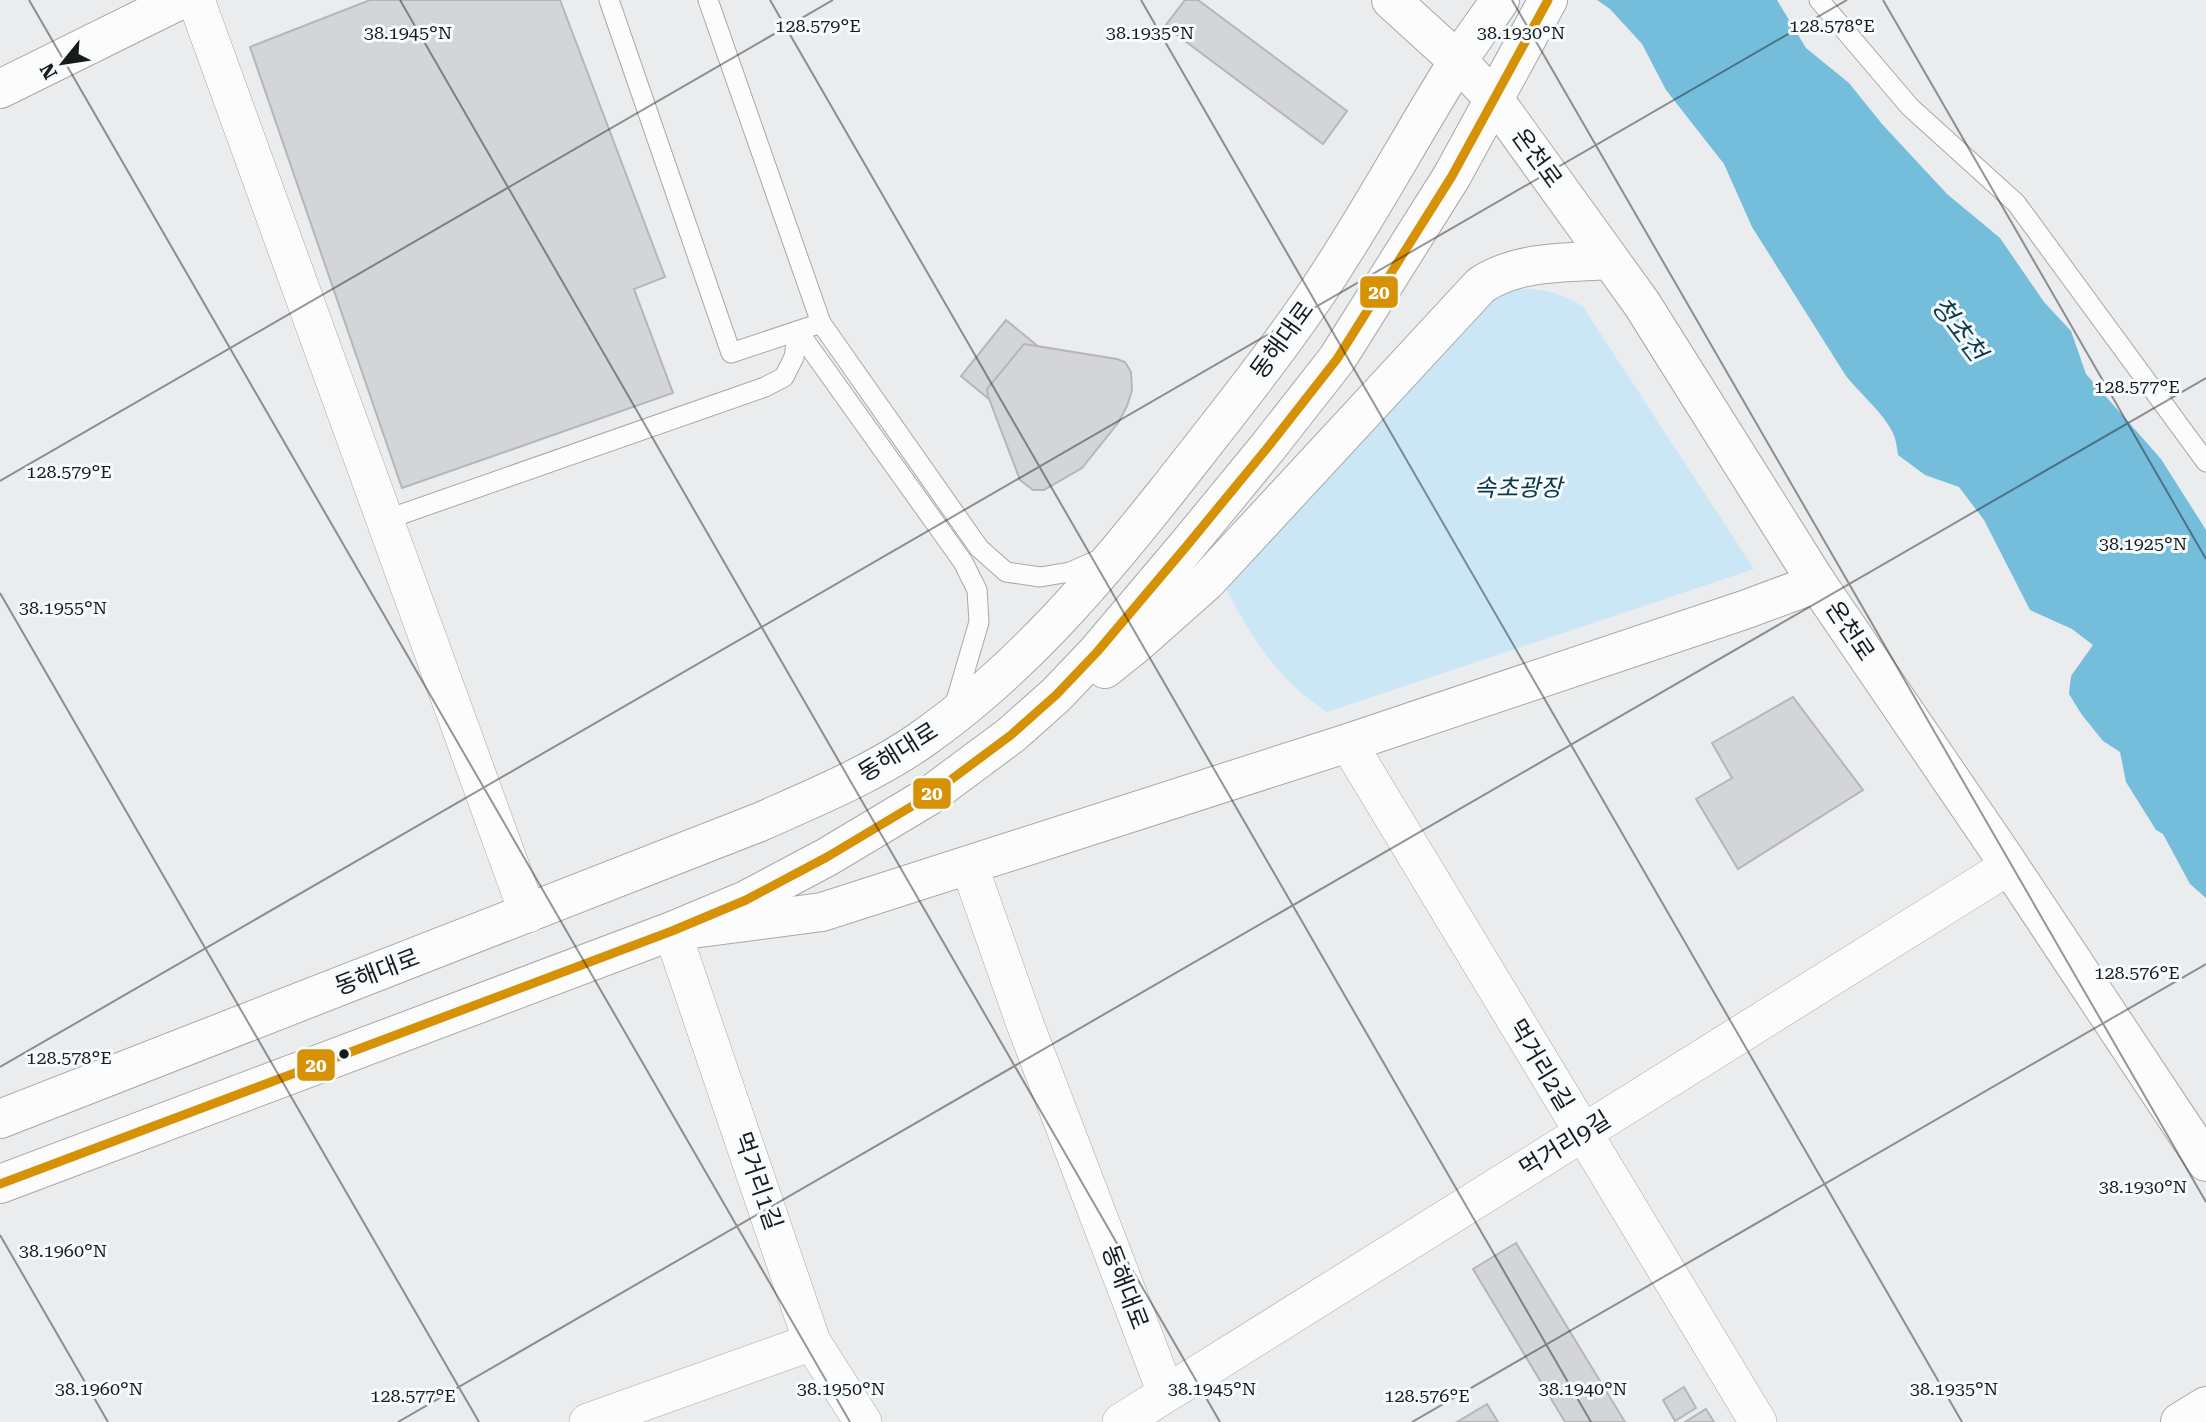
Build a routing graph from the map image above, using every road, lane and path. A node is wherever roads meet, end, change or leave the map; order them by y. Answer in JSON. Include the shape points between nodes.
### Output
{"nodes":[{"id":1,"x":180,"y":0,"type":"edge"},
{"id":2,"x":196,"y":0,"type":"edge"},
{"id":3,"x":609,"y":0,"type":"edge"},
{"id":4,"x":708,"y":0,"type":"edge"},
{"id":5,"x":1391,"y":0,"type":"edge"},
{"id":6,"x":1500,"y":0,"type":"edge"},
{"id":7,"x":1819,"y":0,"type":"edge"},
{"id":8,"x":1545,"y":6,"type":"edge"},
{"id":9,"x":1458,"y":61,"type":"junction"},
{"id":10,"x":0,"y":89,"type":"edge"},
{"id":11,"x":1494,"y":99,"type":"junction"},
{"id":12,"x":1610,"y":260,"type":"junction"},
{"id":13,"x":821,"y":323,"type":"junction"},
{"id":14,"x":798,"y":331,"type":"junction"},
{"id":15,"x":2206,"y":462,"type":"edge"},
{"id":16,"x":385,"y":520,"type":"junction"},
{"id":17,"x":1119,"y":551,"type":"junction"},
{"id":18,"x":1817,"y":583,"type":"junction"},
{"id":19,"x":950,"y":719,"type":"junction"},
{"id":20,"x":1012,"y":735,"type":"junction"},
{"id":21,"x":1348,"y":743,"type":"junction"},
{"id":22,"x":969,"y":865,"type":"junction"},
{"id":23,"x":2009,"y":866,"type":"junction"},
{"id":24,"x":528,"y":914,"type":"junction"},
{"id":25,"x":672,"y":931,"type":"junction"},
{"id":26,"x":0,"y":1119,"type":"edge"},
{"id":27,"x":1582,"y":1133,"type":"junction"},
{"id":28,"x":2206,"y":1163,"type":"edge"},
{"id":29,"x":0,"y":1184,"type":"edge"},
{"id":30,"x":812,"y":1342,"type":"junction"},
{"id":31,"x":1166,"y":1393,"type":"junction"},
{"id":32,"x":2206,"y":1406,"type":"edge"},
{"id":33,"x":588,"y":1422,"type":"edge"},
{"id":34,"x":863,"y":1422,"type":"edge"},
{"id":35,"x":1121,"y":1422,"type":"edge"},
{"id":36,"x":1758,"y":1422,"type":"edge"},
{"id":37,"x":2180,"y":1422,"type":"edge"}],
"edges":[{"from":1,"to":10,"type":"main road"},
{"from":2,"to":16,"type":"street"},
{"from":3,"to":14,"type":"lane","via":[[731,353]]},
{"from":4,"to":13,"type":"lane"},
{"from":5,"to":9,"type":"main road","name":"온천로"},
{"from":6,"to":9,"type":"main road","name":"동해대로"},
{"from":7,"to":15,"type":"lane","via":[[1909,107],[2016,202]]},
{"from":8,"to":11,"type":"main road","name":"동해대로"},
{"from":9,"to":11,"type":"main road","name":"온천로"},
{"from":9,"to":17,"type":"main road","name":"동해대로","via":[[1314,297]]},
{"from":11,"to":12,"type":"main road","name":"온천로"},
{"from":11,"to":20,"type":"main road","name":"동해대로","via":[[1336,359],[1097,652]]},
{"from":12,"to":18,"type":"main road","name":"온천로"},
{"from":12,"to":20,"type":"main road","via":[[1526,266],[1481,285],[1206,581],[1135,645]]},
{"from":13,"to":14,"type":"lane"},
{"from":13,"to":17,"type":"lane","via":[[979,548],[1006,572],[1040,577],[1060,574]]},
{"from":14,"to":16,"type":"lane","via":[[784,377],[765,387]]},
{"from":14,"to":19,"type":"lane","via":[[963,562],[977,590],[979,622]]},
{"from":16,"to":24,"type":"street"},
{"from":17,"to":19,"type":"main road","name":"동해대로","via":[[1045,633]]},
{"from":18,"to":21,"type":"main road"},
{"from":18,"to":23,"type":"main road","name":"온천로"},
{"from":19,"to":24,"type":"main road","name":"동해대로","via":[[887,761],[825,793]]},
{"from":20,"to":25,"type":"main road","name":"동해대로","via":[[929,796],[827,857],[746,900]]},
{"from":21,"to":22,"type":"main road"},
{"from":21,"to":27,"type":"street","name":"먹거리2길"},
{"from":22,"to":25,"type":"main road","via":[[822,912]]},
{"from":22,"to":31,"type":"street","name":"동해대로"},
{"from":23,"to":27,"type":"street","name":"먹거리9길"},
{"from":23,"to":28,"type":"main road","name":"온천로"},
{"from":24,"to":26,"type":"main road","name":"동해대로"},
{"from":25,"to":29,"type":"main road","name":"동해대로"},
{"from":25,"to":30,"type":"street","name":"먹거리1길"},
{"from":27,"to":31,"type":"street","name":"먹거리9길"},
{"from":27,"to":36,"type":"street","name":"먹거리2길"},
{"from":30,"to":33,"type":"street"},
{"from":30,"to":34,"type":"street","name":"먹거리1길"},
{"from":31,"to":35,"type":"street","name":"먹거리9길"},
{"from":32,"to":37,"type":"main road"}]}
